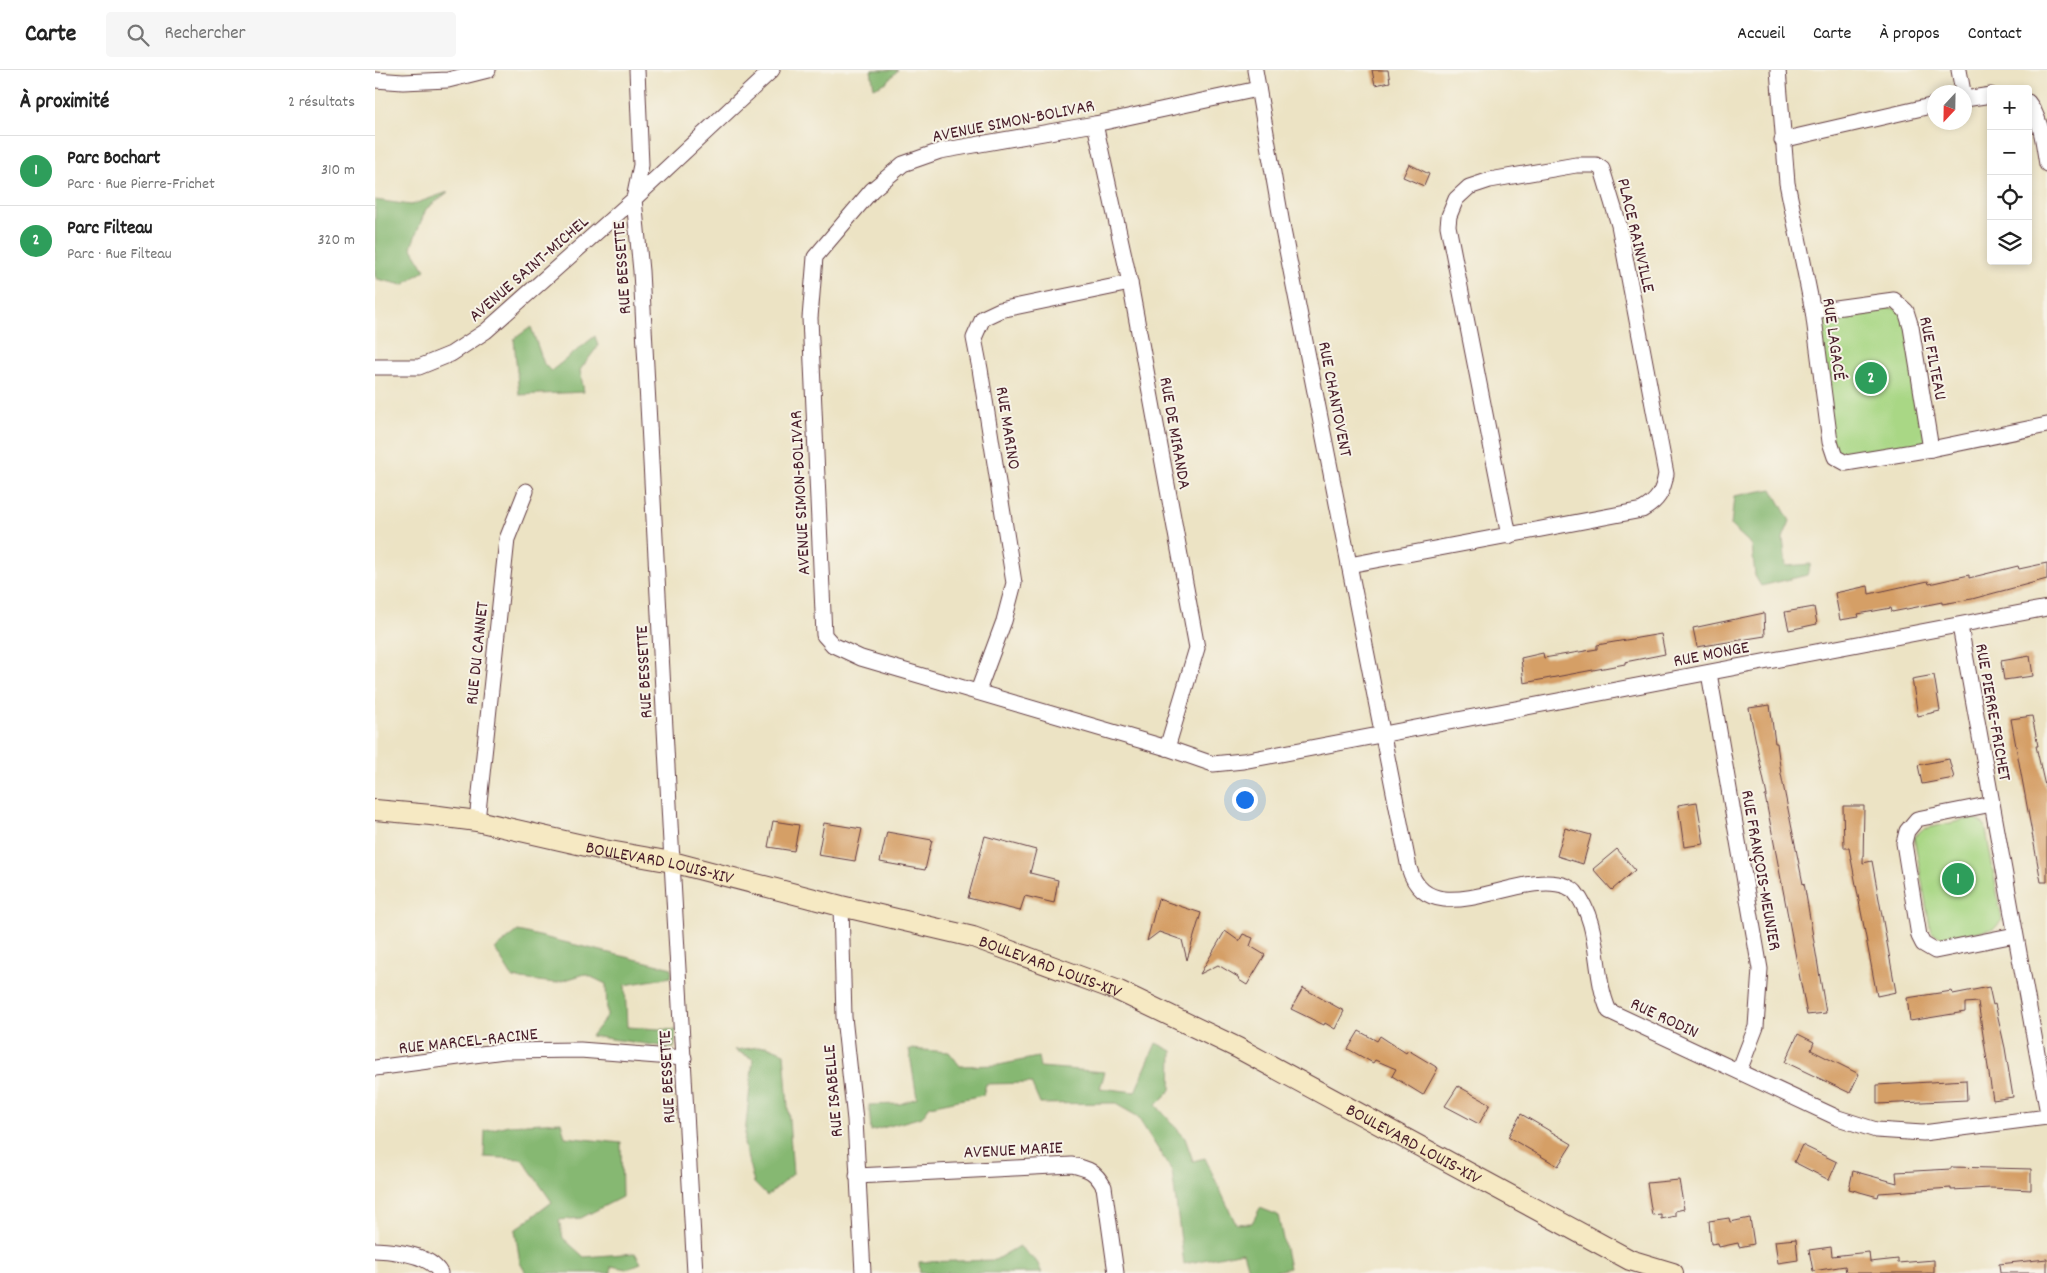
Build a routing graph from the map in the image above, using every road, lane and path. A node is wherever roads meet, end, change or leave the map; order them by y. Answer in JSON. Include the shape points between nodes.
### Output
{"nodes":[{"id":1,"x":488,"y":70,"type":"edge"},
{"id":2,"x":637,"y":70,"type":"edge"},
{"id":3,"x":772,"y":70,"type":"edge"},
{"id":4,"x":1255,"y":70,"type":"edge"},
{"id":5,"x":1778,"y":70,"type":"edge"},
{"id":6,"x":1959,"y":70,"type":"edge"},
{"id":7,"x":449,"y":75,"type":"edge"},
{"id":8,"x":375,"y":80,"type":"edge"},
{"id":9,"x":1962,"y":85,"type":"edge"},
{"id":10,"x":1258,"y":90,"type":"junction"},
{"id":11,"x":1987,"y":96,"type":"edge"},
{"id":12,"x":1972,"y":98,"type":"edge"},
{"id":13,"x":1927,"y":107,"type":"edge"},
{"id":14,"x":2032,"y":107,"type":"edge"},
{"id":15,"x":1095,"y":124,"type":"junction"},
{"id":16,"x":1782,"y":140,"type":"junction"},
{"id":17,"x":2047,"y":164,"type":"edge"},
{"id":18,"x":634,"y":199,"type":"junction"},
{"id":19,"x":1130,"y":283,"type":"junction"},
{"id":20,"x":1813,"y":311,"type":"junction"},
{"id":21,"x":375,"y":367,"type":"edge"},
{"id":22,"x":2047,"y":425,"type":"edge"},
{"id":23,"x":1931,"y":449,"type":"junction"},
{"id":24,"x":526,"y":491,"type":"dead end"},
{"id":25,"x":1509,"y":536,"type":"junction"},
{"id":26,"x":1349,"y":565,"type":"junction"},
{"id":27,"x":2047,"y":608,"type":"edge"},
{"id":28,"x":1959,"y":626,"type":"junction"},
{"id":29,"x":1709,"y":673,"type":"junction"},
{"id":30,"x":978,"y":691,"type":"junction"},
{"id":31,"x":1383,"y":735,"type":"junction"},
{"id":32,"x":1167,"y":748,"type":"junction"},
{"id":33,"x":1992,"y":804,"type":"junction"},
{"id":34,"x":375,"y":810,"type":"edge"},
{"id":35,"x":477,"y":822,"type":"junction"},
{"id":36,"x":672,"y":862,"type":"junction"},
{"id":37,"x":841,"y":906,"type":"junction"},
{"id":38,"x":2015,"y":935,"type":"junction"},
{"id":39,"x":684,"y":1058,"type":"junction"},
{"id":40,"x":375,"y":1068,"type":"edge"},
{"id":41,"x":1739,"y":1071,"type":"junction"},
{"id":42,"x":2047,"y":1108,"type":"edge"},
{"id":43,"x":2047,"y":1117,"type":"edge"},
{"id":44,"x":857,"y":1176,"type":"junction"},
{"id":45,"x":375,"y":1250,"type":"edge"},
{"id":46,"x":1627,"y":1266,"type":"edge"},
{"id":47,"x":440,"y":1273,"type":"edge"},
{"id":48,"x":695,"y":1273,"type":"edge"},
{"id":49,"x":863,"y":1273,"type":"edge"},
{"id":50,"x":1116,"y":1273,"type":"edge"},
{"id":51,"x":1673,"y":1273,"type":"edge"}],
"edges":[{"from":1,"to":7,"type":"street"},
{"from":2,"to":18,"type":"street","name":"RUE BESSETTE","via":[[641,165]]},
{"from":3,"to":18,"type":"street","name":"AVENUE SAINT-MICHEL"},
{"from":4,"to":10,"type":"street","name":"RUE CHANTOVENT"},
{"from":5,"to":16,"type":"street","name":"RUE LAGACÉ"},
{"from":6,"to":9,"type":"street"},
{"from":7,"to":8,"type":"street","via":[[403,82]]},
{"from":10,"to":15,"type":"street","name":"AVENUE SIMON-BOLIVAR"},
{"from":10,"to":26,"type":"street","name":"RUE CHANTOVENT"},
{"from":11,"to":12,"type":"street"},
{"from":13,"to":16,"type":"street"},
{"from":14,"to":17,"type":"street","via":[[2040,125]]},
{"from":15,"to":19,"type":"street","name":"RUE DE MIRANDA"},
{"from":15,"to":30,"type":"street","name":"AVENUE SIMON-BOLIVAR","via":[[940,151],[903,164],[872,190],[815,257],[810,318],[824,635],[833,644],[861,658]]},
{"from":16,"to":20,"type":"street","name":"RUE LAGACÉ","via":[[1787,183]]},
{"from":18,"to":21,"type":"street","name":"AVENUE SAINT-MICHEL","via":[[486,331],[451,354],[419,367]]},
{"from":18,"to":36,"type":"street","name":"RUE BESSETTE","via":[[641,271]]},
{"from":19,"to":30,"type":"street","name":"RUE MARINO","via":[[1000,310],[983,318],[974,338],[1014,583],[1004,621]]},
{"from":19,"to":32,"type":"street","name":"RUE DE MIRANDA","via":[[1197,648]]},
{"from":20,"to":23,"type":"street","name":"RUE FILTEAU","via":[[1894,300],[1906,311]]},
{"from":20,"to":23,"type":"street","name":"RUE LAGACÉ","via":[[1830,442],[1835,457],[1845,463]]},
{"from":22,"to":23,"type":"street","name":"RUE LAGACÉ"},
{"from":24,"to":35,"type":"street","name":"RUE DU CANNET","via":[[507,539]]},
{"from":25,"to":25,"type":"street","name":"PLACE RAINVILLE","via":[[1642,510],[1653,504],[1664,487],[1666,474],[1619,225],[1602,169],[1596,165],[1576,164],[1469,187],[1456,199],[1449,216],[1448,226]]},
{"from":25,"to":26,"type":"street","name":"PLACE RAINVILLE"},
{"from":26,"to":31,"type":"street","name":"RUE CHANTOVENT"},
{"from":27,"to":28,"type":"street","name":"RUE MONGE"},
{"from":28,"to":29,"type":"street","name":"RUE MONGE"},
{"from":28,"to":33,"type":"street","name":"RUE PIERRE-FRICHET"},
{"from":29,"to":31,"type":"street","name":"RUE MONGE"},
{"from":29,"to":41,"type":"street","name":"RUE FRANÇOIS-MEUNIER","via":[[1760,969],[1756,1027]]},
{"from":30,"to":32,"type":"street","name":"AVENUE SIMON-BOLIVAR"},
{"from":31,"to":32,"type":"street","name":"AVENUE SIMON-BOLIVAR","via":[[1213,764]]},
{"from":31,"to":41,"type":"street","name":"RUE RODIN","via":[[1409,868],[1413,881],[1422,892],[1454,900],[1543,882],[1574,890],[1589,913],[1599,985],[1609,1011]]},
{"from":33,"to":38,"type":"street","name":"RUE PIERRE-FRICHET"},
{"from":33,"to":38,"type":"street","name":"RUE PIERRE-FRICHET","via":[[1917,819],[1907,831],[1904,843],[1919,936],[1923,944],[1935,950]]},
{"from":34,"to":35,"type":"main road","name":"BOULEVARD LOUIS-XIV"},
{"from":35,"to":36,"type":"main road","name":"BOULEVARD LOUIS-XIV"},
{"from":36,"to":37,"type":"main road","name":"BOULEVARD LOUIS-XIV"},
{"from":36,"to":39,"type":"street","name":"RUE BESSETTE"},
{"from":37,"to":44,"type":"street","name":"RUE ISABELLE","via":[[844,1017],[855,1120]]},
{"from":37,"to":46,"type":"main road","name":"BOULEVARD LOUIS-XIV","via":[[973,936],[1119,991],[1238,1048]]},
{"from":38,"to":42,"type":"street","name":"RUE PIERRE-FRICHET"},
{"from":39,"to":40,"type":"street","name":"RUE MARCEL-RACINE","via":[[580,1050],[504,1051]]},
{"from":39,"to":48,"type":"street","name":"RUE BESSETTE"},
{"from":41,"to":43,"type":"street","name":"RUE RODIN","via":[[1838,1118],[1876,1130],[1923,1134]]},
{"from":44,"to":49,"type":"street","name":"RUE ISABELLE"},
{"from":44,"to":50,"type":"street","name":"AVENUE MARIE","via":[[1072,1165],[1088,1169],[1098,1175],[1104,1186]]},
{"from":45,"to":47,"type":"street","via":[[402,1252],[424,1260]]},
{"from":46,"to":51,"type":"main road","name":"BOULEVARD LOUIS-XIV"}]}
